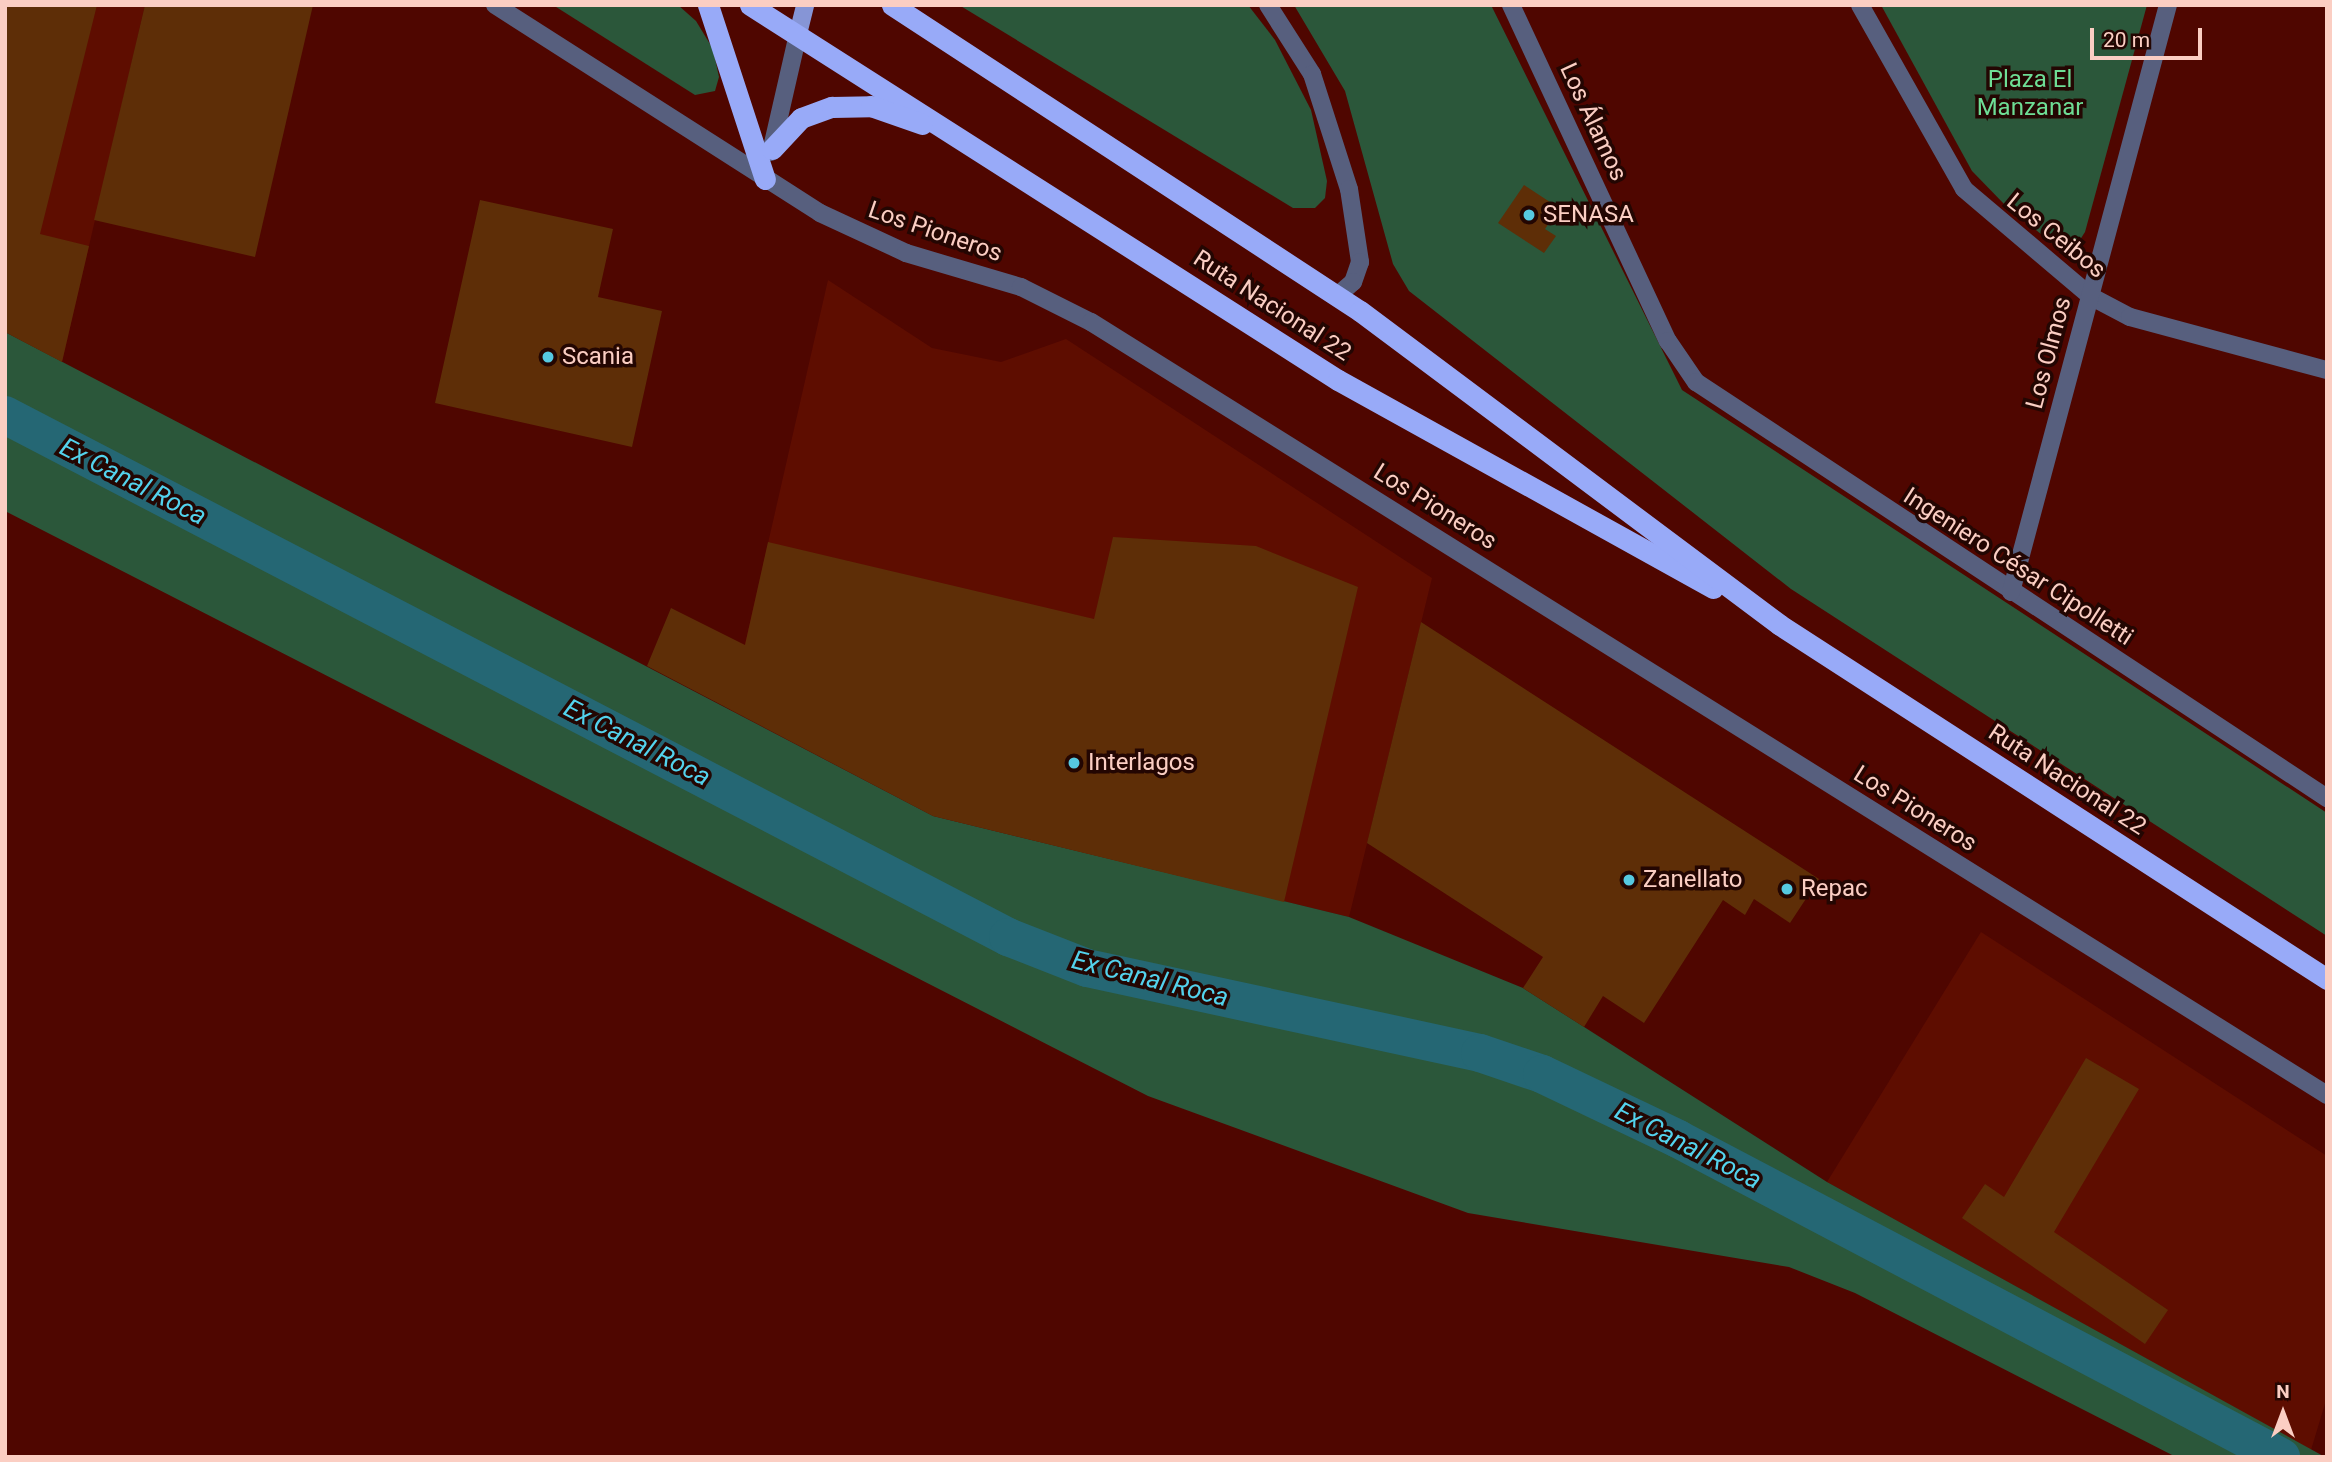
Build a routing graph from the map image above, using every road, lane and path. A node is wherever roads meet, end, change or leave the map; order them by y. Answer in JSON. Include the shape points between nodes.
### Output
{"nodes":[{"id":1,"x":495,"y":5,"type":"edge"},
{"id":2,"x":708,"y":5,"type":"edge"},
{"id":3,"x":750,"y":5,"type":"edge"},
{"id":4,"x":805,"y":5,"type":"edge"},
{"id":5,"x":892,"y":5,"type":"edge"},
{"id":6,"x":921,"y":5,"type":"edge"},
{"id":7,"x":1268,"y":5,"type":"edge"},
{"id":8,"x":1511,"y":5,"type":"edge"},
{"id":9,"x":1860,"y":5,"type":"edge"},
{"id":10,"x":2168,"y":5,"type":"edge"},
{"id":11,"x":798,"y":34,"type":"junction"},
{"id":12,"x":955,"y":47,"type":"junction"},
{"id":13,"x":977,"y":147,"type":"junction"},
{"id":14,"x":772,"y":149,"type":"junction"},
{"id":15,"x":765,"y":179,"type":"junction"},
{"id":16,"x":1336,"y":296,"type":"junction"},
{"id":17,"x":2090,"y":296,"type":"junction"},
{"id":18,"x":2327,"y":370,"type":"edge"},
{"id":19,"x":1687,"y":372,"type":"joint"},
{"id":20,"x":2011,"y":592,"type":"junction"},
{"id":21,"x":1780,"y":625,"type":"junction"},
{"id":22,"x":2327,"y":798,"type":"edge"},
{"id":23,"x":2327,"y":979,"type":"edge"},
{"id":24,"x":2327,"y":1096,"type":"edge"}],
"edges":[{"from":1,"to":15,"type":"street","name":"Los Pioneros"},
{"from":2,"to":15,"type":"highway"},
{"from":3,"to":11,"type":"highway","name":"Ruta Nacional 22"},
{"from":4,"to":11,"type":"main road"},
{"from":5,"to":12,"type":"highway","name":"Ruta Nacional 22"},
{"from":6,"to":12,"type":"highway"},
{"from":7,"to":16,"type":"street","via":[[1312,74],[1349,189],[1360,262],[1353,282]]},
{"from":8,"to":19,"type":"street","name":"Los Álamos"},
{"from":9,"to":17,"type":"street","name":"Los Ceibos","via":[[1964,189]]},
{"from":10,"to":17,"type":"street","name":"Los Olmos"},
{"from":11,"to":13,"type":"highway","name":"Ruta Nacional 22"},
{"from":11,"to":14,"type":"street"},
{"from":12,"to":16,"type":"highway","name":"Ruta Nacional 22"},
{"from":13,"to":14,"type":"highway","via":[[889,110],[850,105],[801,118]]},
{"from":13,"to":21,"type":"highway","name":"Ruta Nacional 22","via":[[1374,402]]},
{"from":14,"to":15,"type":"street"},
{"from":15,"to":24,"type":"street","name":"Los Pioneros","via":[[860,234],[937,264],[1021,287],[1091,322]]},
{"from":16,"to":21,"type":"highway","name":"Ruta Nacional 22"},
{"from":17,"to":18,"type":"street","name":"Los Ceibos","via":[[2130,317]]},
{"from":17,"to":20,"type":"street","name":"Los Olmos"},
{"from":19,"to":20,"type":"street","name":"Ingeniero César Cipolletti","via":[[1718,400]]},
{"from":20,"to":22,"type":"street","name":"Ingeniero César Cipolletti"},
{"from":21,"to":23,"type":"highway","name":"Ruta Nacional 22"}]}
